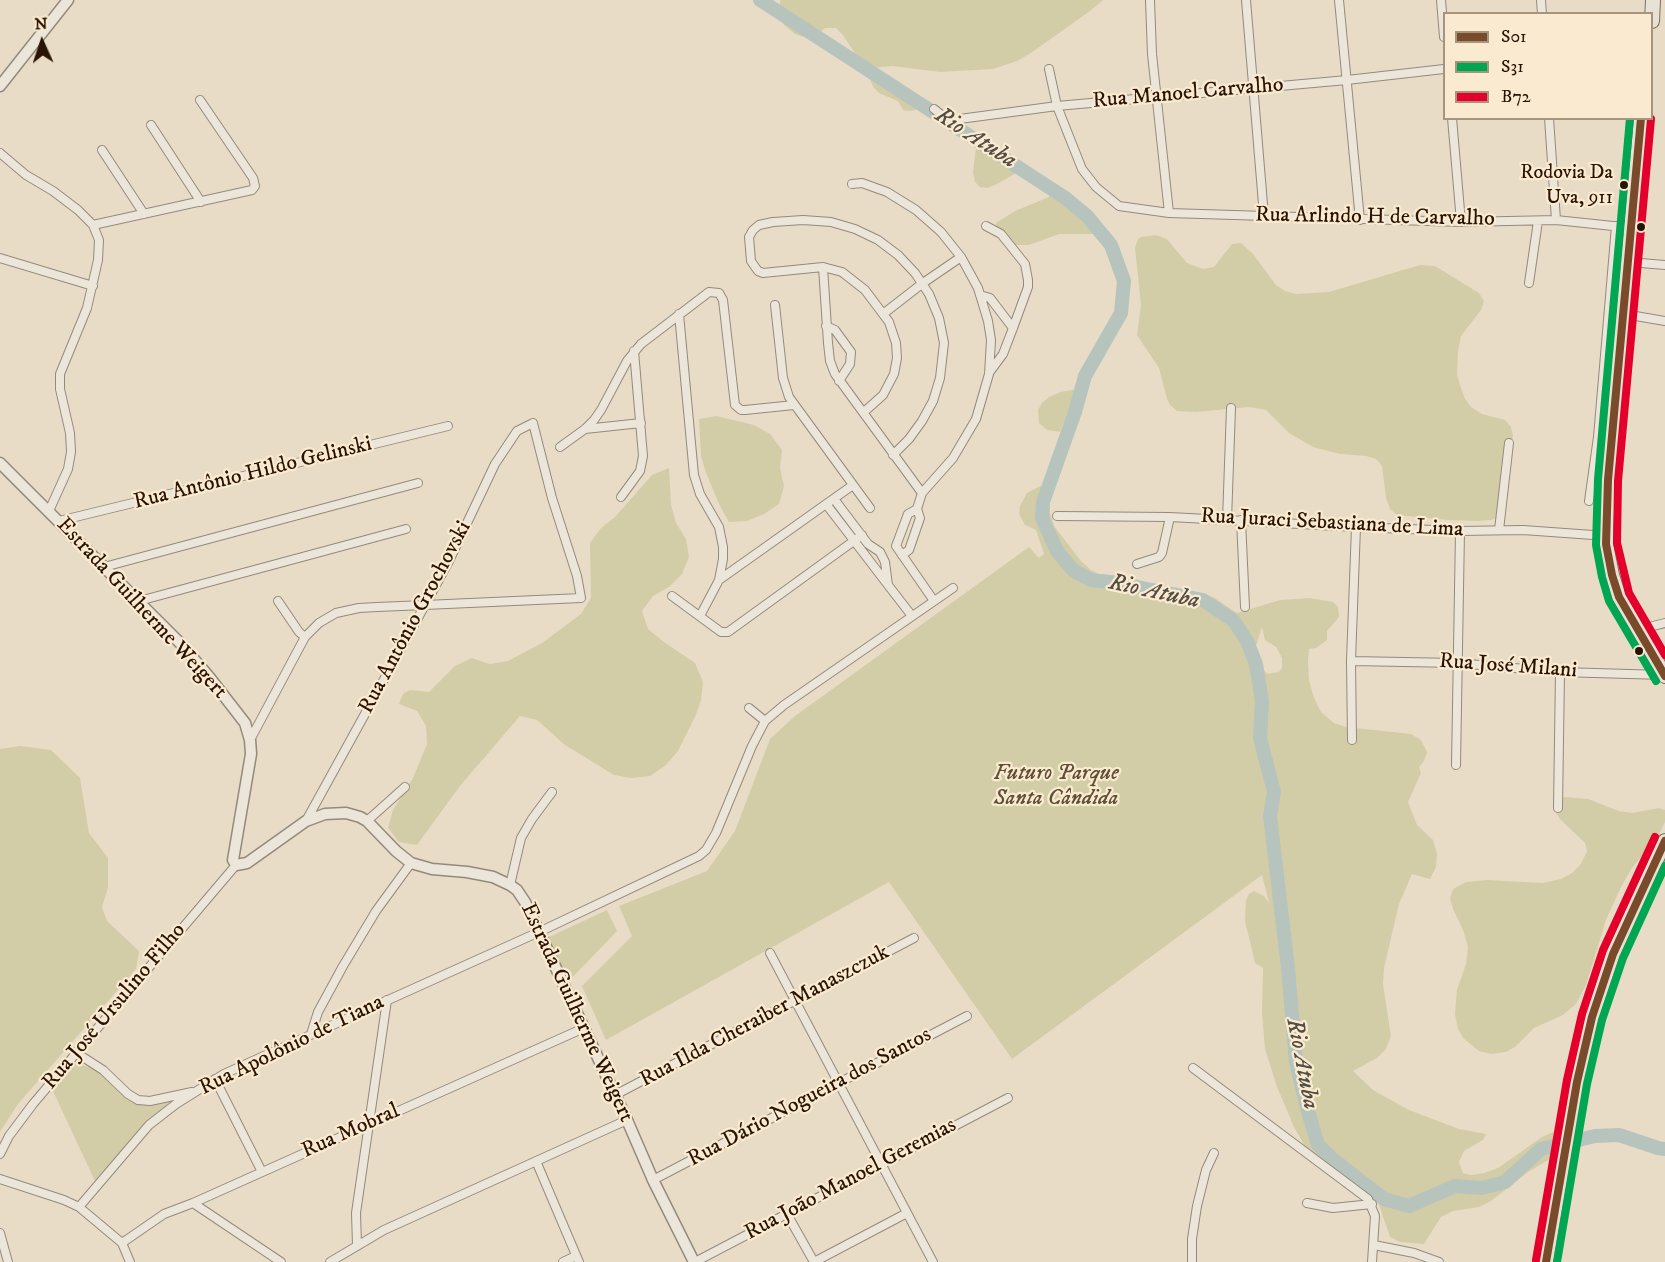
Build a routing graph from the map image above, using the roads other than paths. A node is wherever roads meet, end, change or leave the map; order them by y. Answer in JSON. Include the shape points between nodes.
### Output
{"nodes":[{"id":1,"x":68,"y":0,"type":"edge"},
{"id":2,"x":1150,"y":0,"type":"edge"},
{"id":3,"x":1246,"y":0,"type":"edge"},
{"id":4,"x":1339,"y":0,"type":"edge"},
{"id":5,"x":1441,"y":0,"type":"edge"},
{"id":6,"x":1443,"y":25,"type":"edge"},
{"id":7,"x":1049,"y":69,"type":"dead end"},
{"id":8,"x":1443,"y":69,"type":"edge"},
{"id":9,"x":1347,"y":80,"type":"junction"},
{"id":10,"x":0,"y":86,"type":"edge"},
{"id":11,"x":1254,"y":88,"type":"junction"},
{"id":12,"x":1158,"y":97,"type":"junction"},
{"id":13,"x":201,"y":100,"type":"dead end"},
{"id":14,"x":1057,"y":106,"type":"junction"},
{"id":15,"x":934,"y":109,"type":"dead end"},
{"id":16,"x":1452,"y":120,"type":"edge"},
{"id":17,"x":1549,"y":120,"type":"edge"},
{"id":18,"x":1641,"y":120,"type":"edge"},
{"id":19,"x":151,"y":124,"type":"dead end"},
{"id":20,"x":102,"y":150,"type":"dead end"},
{"id":21,"x":0,"y":153,"type":"edge"},
{"id":22,"x":852,"y":184,"type":"dead end"},
{"id":23,"x":201,"y":202,"type":"junction"},
{"id":24,"x":1169,"y":213,"type":"junction"},
{"id":25,"x":144,"y":214,"type":"junction"},
{"id":26,"x":1264,"y":216,"type":"junction"},
{"id":27,"x":1360,"y":220,"type":"junction"},
{"id":28,"x":1538,"y":220,"type":"junction"},
{"id":29,"x":1556,"y":220,"type":"junction"},
{"id":30,"x":1461,"y":222,"type":"junction"},
{"id":31,"x":93,"y":225,"type":"junction"},
{"id":32,"x":986,"y":226,"type":"dead end"},
{"id":33,"x":1616,"y":226,"type":"junction"},
{"id":34,"x":1632,"y":228,"type":"junction"},
{"id":35,"x":961,"y":257,"type":"junction"},
{"id":36,"x":0,"y":258,"type":"edge"},
{"id":37,"x":1629,"y":262,"type":"junction"},
{"id":38,"x":1665,"y":265,"type":"edge"},
{"id":39,"x":823,"y":267,"type":"junction"},
{"id":40,"x":923,"y":283,"type":"junction"},
{"id":41,"x":1529,"y":283,"type":"dead end"},
{"id":42,"x":93,"y":286,"type":"junction"},
{"id":43,"x":980,"y":295,"type":"junction"},
{"id":44,"x":775,"y":305,"type":"dead end"},
{"id":45,"x":678,"y":314,"type":"junction"},
{"id":46,"x":884,"y":314,"type":"junction"},
{"id":47,"x":1624,"y":314,"type":"junction"},
{"id":48,"x":1665,"y":321,"type":"edge"},
{"id":49,"x":826,"y":326,"type":"junction"},
{"id":50,"x":1014,"y":328,"type":"junction"},
{"id":51,"x":634,"y":351,"type":"junction"},
{"id":52,"x":989,"y":374,"type":"junction"},
{"id":53,"x":839,"y":381,"type":"junction"},
{"id":54,"x":794,"y":405,"type":"junction"},
{"id":55,"x":1231,"y":408,"type":"dead end"},
{"id":56,"x":864,"y":412,"type":"junction"},
{"id":57,"x":641,"y":423,"type":"junction"},
{"id":58,"x":448,"y":426,"type":"dead end"},
{"id":59,"x":585,"y":429,"type":"junction"},
{"id":60,"x":1509,"y":442,"type":"dead end"},
{"id":61,"x":560,"y":447,"type":"dead end"},
{"id":62,"x":893,"y":455,"type":"junction"},
{"id":63,"x":0,"y":463,"type":"edge"},
{"id":64,"x":417,"y":483,"type":"dead end"},
{"id":65,"x":853,"y":485,"type":"junction"},
{"id":66,"x":922,"y":493,"type":"junction"},
{"id":67,"x":621,"y":497,"type":"dead end"},
{"id":68,"x":834,"y":499,"type":"junction"},
{"id":69,"x":1589,"y":501,"type":"dead end"},
{"id":70,"x":826,"y":504,"type":"junction"},
{"id":71,"x":870,"y":508,"type":"dead end"},
{"id":72,"x":918,"y":509,"type":"junction"},
{"id":73,"x":49,"y":512,"type":"junction"},
{"id":74,"x":1057,"y":516,"type":"dead end"},
{"id":75,"x":1170,"y":517,"type":"junction"},
{"id":76,"x":1227,"y":520,"type":"junction"},
{"id":77,"x":1241,"y":520,"type":"junction"},
{"id":78,"x":58,"y":521,"type":"junction"},
{"id":79,"x":1356,"y":527,"type":"junction"},
{"id":80,"x":406,"y":528,"type":"dead end"},
{"id":81,"x":1499,"y":530,"type":"junction"},
{"id":82,"x":1460,"y":531,"type":"junction"},
{"id":83,"x":862,"y":536,"type":"junction"},
{"id":84,"x":1607,"y":536,"type":"junction"},
{"id":85,"x":854,"y":541,"type":"junction"},
{"id":86,"x":902,"y":555,"type":"junction"},
{"id":87,"x":883,"y":557,"type":"junction"},
{"id":88,"x":871,"y":564,"type":"junction"},
{"id":89,"x":1137,"y":564,"type":"dead end"},
{"id":90,"x":104,"y":567,"type":"junction"},
{"id":91,"x":719,"y":580,"type":"junction"},
{"id":92,"x":888,"y":585,"type":"junction"},
{"id":93,"x":952,"y":588,"type":"dead end"},
{"id":94,"x":672,"y":596,"type":"dead end"},
{"id":95,"x":139,"y":601,"type":"junction"},
{"id":96,"x":278,"y":601,"type":"dead end"},
{"id":97,"x":934,"y":601,"type":"junction"},
{"id":98,"x":425,"y":605,"type":"junction"},
{"id":99,"x":1245,"y":607,"type":"dead end"},
{"id":100,"x":700,"y":616,"type":"junction"},
{"id":101,"x":912,"y":616,"type":"junction"},
{"id":102,"x":1665,"y":623,"type":"edge"},
{"id":103,"x":1641,"y":635,"type":"junction"},
{"id":104,"x":304,"y":637,"type":"junction"},
{"id":105,"x":1351,"y":661,"type":"junction"},
{"id":106,"x":1456,"y":663,"type":"junction"},
{"id":107,"x":1560,"y":672,"type":"junction"},
{"id":108,"x":1665,"y":676,"type":"edge"},
{"id":109,"x":749,"y":708,"type":"dead end"},
{"id":110,"x":765,"y":721,"type":"junction"},
{"id":111,"x":250,"y":740,"type":"junction"},
{"id":112,"x":1352,"y":740,"type":"dead end"},
{"id":113,"x":1456,"y":765,"type":"dead end"},
{"id":114,"x":405,"y":787,"type":"dead end"},
{"id":115,"x":552,"y":792,"type":"dead end"},
{"id":116,"x":1558,"y":808,"type":"dead end"},
{"id":117,"x":306,"y":821,"type":"junction"},
{"id":118,"x":367,"y":821,"type":"junction"},
{"id":119,"x":1665,"y":841,"type":"edge"},
{"id":120,"x":411,"y":863,"type":"junction"},
{"id":121,"x":236,"y":865,"type":"junction"},
{"id":122,"x":510,"y":885,"type":"junction"},
{"id":123,"x":539,"y":932,"type":"junction"},
{"id":124,"x":914,"y":938,"type":"dead end"},
{"id":125,"x":770,"y":953,"type":"dead end"},
{"id":126,"x":387,"y":1000,"type":"junction"},
{"id":127,"x":795,"y":1001,"type":"junction"},
{"id":128,"x":967,"y":1016,"type":"dead end"},
{"id":129,"x":584,"y":1028,"type":"junction"},
{"id":130,"x":311,"y":1034,"type":"junction"},
{"id":131,"x":75,"y":1052,"type":"junction"},
{"id":132,"x":1193,"y":1068,"type":"dead end"},
{"id":133,"x":215,"y":1080,"type":"junction"},
{"id":134,"x":839,"y":1083,"type":"junction"},
{"id":135,"x":195,"y":1091,"type":"junction"},
{"id":136,"x":615,"y":1095,"type":"junction"},
{"id":137,"x":1008,"y":1098,"type":"dead end"},
{"id":138,"x":627,"y":1120,"type":"junction"},
{"id":139,"x":369,"y":1124,"type":"junction"},
{"id":140,"x":1214,"y":1153,"type":"dead end"},
{"id":141,"x":0,"y":1154,"type":"edge"},
{"id":142,"x":536,"y":1161,"type":"junction"},
{"id":143,"x":881,"y":1164,"type":"junction"},
{"id":144,"x":262,"y":1172,"type":"junction"},
{"id":145,"x":0,"y":1179,"type":"edge"},
{"id":146,"x":653,"y":1180,"type":"junction"},
{"id":147,"x":192,"y":1203,"type":"junction"},
{"id":148,"x":1307,"y":1203,"type":"dead end"},
{"id":149,"x":1372,"y":1204,"type":"junction"},
{"id":150,"x":79,"y":1207,"type":"junction"},
{"id":151,"x":907,"y":1213,"type":"junction"},
{"id":152,"x":786,"y":1214,"type":"junction"},
{"id":153,"x":0,"y":1233,"type":"edge"},
{"id":154,"x":122,"y":1243,"type":"junction"},
{"id":155,"x":357,"y":1245,"type":"junction"},
{"id":156,"x":1374,"y":1245,"type":"junction"},
{"id":157,"x":578,"y":1259,"type":"edge"},
{"id":158,"x":1427,"y":1259,"type":"edge"},
{"id":159,"x":8,"y":1262,"type":"edge"},
{"id":160,"x":130,"y":1262,"type":"edge"},
{"id":161,"x":280,"y":1262,"type":"edge"},
{"id":162,"x":330,"y":1262,"type":"edge"},
{"id":163,"x":562,"y":1262,"type":"edge"},
{"id":164,"x":694,"y":1262,"type":"edge"},
{"id":165,"x":933,"y":1262,"type":"edge"},
{"id":166,"x":1192,"y":1262,"type":"edge"},
{"id":167,"x":1372,"y":1262,"type":"edge"},
{"id":168,"x":1439,"y":1262,"type":"edge"},
{"id":169,"x":1546,"y":1262,"type":"edge"}],
"edges":[{"from":1,"to":10,"type":"street"},
{"from":2,"to":12,"type":"street"},
{"from":3,"to":11,"type":"street"},
{"from":4,"to":9,"type":"street"},
{"from":5,"to":6,"type":"street"},
{"from":7,"to":14,"type":"street"},
{"from":8,"to":9,"type":"street","name":"Rua Manoel Carvalho"},
{"from":9,"to":11,"type":"street","name":"Rua Manoel Carvalho"},
{"from":9,"to":27,"type":"street"},
{"from":11,"to":12,"type":"street","name":"Rua Manoel Carvalho"},
{"from":11,"to":26,"type":"street"},
{"from":12,"to":14,"type":"street","name":"Rua Manoel Carvalho"},
{"from":12,"to":24,"type":"street"},
{"from":13,"to":23,"type":"street","via":[[255,182],[249,191]]},
{"from":14,"to":15,"type":"street","name":"Rua Manoel Carvalho","via":[[952,120]]},
{"from":14,"to":24,"type":"street","name":"Rua Arlindo H de Carvalho","via":[[1082,169],[1096,187],[1119,206]]},
{"from":16,"to":30,"type":"street"},
{"from":17,"to":29,"type":"street"},
{"from":18,"to":34,"type":"highway"},
{"from":19,"to":23,"type":"street"},
{"from":20,"to":25,"type":"street"},
{"from":21,"to":31,"type":"street","via":[[71,204]]},
{"from":22,"to":35,"type":"street","via":[[862,183],[887,192],[916,210]]},
{"from":23,"to":25,"type":"street"},
{"from":24,"to":26,"type":"street","name":"Rua Arlindo H de Carvalho"},
{"from":25,"to":31,"type":"street"},
{"from":26,"to":27,"type":"street","name":"Rua Arlindo H de Carvalho"},
{"from":27,"to":30,"type":"street","name":"Rua Arlindo H de Carvalho"},
{"from":28,"to":29,"type":"street","name":"Rua Arlindo H de Carvalho"},
{"from":28,"to":30,"type":"street","name":"Rua Arlindo H de Carvalho"},
{"from":28,"to":41,"type":"street"},
{"from":29,"to":33,"type":"street","name":"Rua Arlindo H de Carvalho"},
{"from":31,"to":42,"type":"street","via":[[99,240]]},
{"from":32,"to":50,"type":"street","via":[[1001,234],[1027,269],[1028,287]]},
{"from":33,"to":34,"type":"street","name":"Rua Arlindo H de Carvalho"},
{"from":33,"to":69,"type":"street"},
{"from":34,"to":37,"type":"highway"},
{"from":35,"to":40,"type":"street"},
{"from":35,"to":43,"type":"street"},
{"from":36,"to":42,"type":"street"},
{"from":37,"to":38,"type":"street"},
{"from":37,"to":47,"type":"highway"},
{"from":39,"to":40,"type":"street","via":[[760,272],[752,264],[749,237],[759,225],[773,222],[812,220],[843,225],[888,247]]},
{"from":39,"to":46,"type":"street","via":[[849,277]]},
{"from":39,"to":49,"type":"street"},
{"from":40,"to":46,"type":"street"},
{"from":40,"to":62,"type":"street","via":[[942,330],[942,367],[928,412]]},
{"from":42,"to":73,"type":"street","via":[[60,374],[71,452],[68,469]]},
{"from":43,"to":50,"type":"street","via":[[990,298]]},
{"from":43,"to":52,"type":"street","via":[[991,340]]},
{"from":44,"to":54,"type":"street","via":[[783,378]]},
{"from":45,"to":51,"type":"street"},
{"from":45,"to":54,"type":"street","via":[[706,293],[718,293],[724,306],[735,405],[741,410]]},
{"from":45,"to":91,"type":"street","via":[[694,474],[721,535],[723,559]]},
{"from":46,"to":56,"type":"street","via":[[894,336],[896,366],[878,401]]},
{"from":47,"to":48,"type":"street"},
{"from":47,"to":84,"type":"highway","via":[[1608,480]]},
{"from":49,"to":53,"type":"street","via":[[830,361]]},
{"from":49,"to":53,"type":"street","via":[[835,330],[851,352],[850,364]]},
{"from":50,"to":52,"type":"street"},
{"from":51,"to":57,"type":"street"},
{"from":51,"to":59,"type":"street","via":[[602,410]]},
{"from":52,"to":66,"type":"street","via":[[969,433],[954,458]]},
{"from":53,"to":56,"type":"street"},
{"from":54,"to":65,"type":"street"},
{"from":55,"to":76,"type":"street"},
{"from":56,"to":62,"type":"street"},
{"from":57,"to":59,"type":"street"},
{"from":57,"to":67,"type":"street","via":[[642,464]]},
{"from":58,"to":78,"type":"street","name":"Rua Antônio Hildo Gelinski"},
{"from":59,"to":61,"type":"street"},
{"from":60,"to":81,"type":"street"},
{"from":62,"to":66,"type":"street"},
{"from":63,"to":73,"type":"street","name":"Estrada Guilherme Weigert"},
{"from":64,"to":90,"type":"street"},
{"from":65,"to":68,"type":"street"},
{"from":65,"to":71,"type":"street"},
{"from":66,"to":72,"type":"street"},
{"from":68,"to":70,"type":"street"},
{"from":68,"to":83,"type":"street"},
{"from":70,"to":85,"type":"street"},
{"from":70,"to":91,"type":"street"},
{"from":72,"to":86,"type":"street","via":[[920,518],[909,550]]},
{"from":72,"to":86,"type":"street","via":[[908,514],[896,546]]},
{"from":73,"to":78,"type":"street","name":"Estrada Guilherme Weigert"},
{"from":74,"to":75,"type":"street","name":"Rua Juraci Sebastiana de Lima"},
{"from":75,"to":76,"type":"street","name":"Rua Juraci Sebastiana de Lima"},
{"from":75,"to":89,"type":"street","via":[[1162,553]]},
{"from":76,"to":77,"type":"street","name":"Rua Juraci Sebastiana de Lima"},
{"from":77,"to":79,"type":"street","name":"Rua Juraci Sebastiana de Lima"},
{"from":77,"to":99,"type":"street"},
{"from":78,"to":90,"type":"street","name":"Estrada Guilherme Weigert"},
{"from":79,"to":82,"type":"street","name":"Rua Juraci Sebastiana de Lima"},
{"from":79,"to":105,"type":"street"},
{"from":80,"to":95,"type":"street"},
{"from":81,"to":82,"type":"street","name":"Rua Juraci Sebastiana de Lima"},
{"from":81,"to":84,"type":"street","name":"Rua Juraci Sebastiana de Lima"},
{"from":82,"to":106,"type":"street"},
{"from":83,"to":85,"type":"street"},
{"from":83,"to":87,"type":"street"},
{"from":84,"to":103,"type":"highway","via":[[1619,597]]},
{"from":85,"to":88,"type":"street"},
{"from":85,"to":100,"type":"street","via":[[731,631],[721,632]]},
{"from":86,"to":97,"type":"street"},
{"from":87,"to":88,"type":"street"},
{"from":87,"to":92,"type":"street"},
{"from":88,"to":92,"type":"street"},
{"from":90,"to":95,"type":"street","name":"Estrada Guilherme Weigert"},
{"from":91,"to":100,"type":"street"},
{"from":92,"to":101,"type":"street"},
{"from":93,"to":97,"type":"street"},
{"from":94,"to":100,"type":"street"},
{"from":95,"to":111,"type":"street","name":"Estrada Guilherme Weigert","via":[[218,687],[245,723]]},
{"from":96,"to":104,"type":"street"},
{"from":97,"to":101,"type":"street"},
{"from":98,"to":98,"type":"street","name":"Rua Antônio Grochovski","via":[[581,598],[533,423],[517,431],[504,448]]},
{"from":98,"to":104,"type":"street","via":[[346,610],[328,617]]},
{"from":98,"to":117,"type":"street","name":"Rua Antônio Grochovski"},
{"from":101,"to":110,"type":"street"},
{"from":102,"to":103,"type":"street"},
{"from":103,"to":108,"type":"highway"},
{"from":104,"to":111,"type":"street"},
{"from":105,"to":106,"type":"street","name":"Rua José Milani"},
{"from":105,"to":112,"type":"street"},
{"from":106,"to":107,"type":"street","name":"Rua José Milani"},
{"from":106,"to":113,"type":"street"},
{"from":107,"to":108,"type":"street","name":"Rua José Milani"},
{"from":107,"to":116,"type":"street"},
{"from":109,"to":110,"type":"street"},
{"from":110,"to":123,"type":"street","name":"Rua Apolônio de Tiana","via":[[706,850],[691,861]]},
{"from":111,"to":121,"type":"street","name":"Estrada Guilherme Weigert","via":[[233,860]]},
{"from":114,"to":118,"type":"street"},
{"from":115,"to":122,"type":"street","via":[[520,838]]},
{"from":117,"to":118,"type":"street","via":[[336,813]]},
{"from":117,"to":121,"type":"street","via":[[247,863]]},
{"from":118,"to":120,"type":"street","name":"Estrada Guilherme Weigert"},
{"from":119,"to":169,"type":"highway","via":[[1627,920],[1600,989],[1568,1128]]},
{"from":120,"to":122,"type":"street","name":"Estrada Guilherme Weigert","via":[[480,874]]},
{"from":120,"to":130,"type":"street","via":[[343,966],[318,1012]]},
{"from":121,"to":131,"type":"street","name":"Rua José Ursulino Filho"},
{"from":122,"to":123,"type":"street","name":"Estrada Guilherme Weigert","via":[[522,897]]},
{"from":123,"to":126,"type":"street","name":"Rua Apolônio de Tiana"},
{"from":123,"to":129,"type":"street","name":"Estrada Guilherme Weigert"},
{"from":124,"to":127,"type":"street","name":"Rua Ilda Cheraiber Manaszczuk"},
{"from":125,"to":127,"type":"street"},
{"from":126,"to":130,"type":"street","name":"Rua Apolônio de Tiana"},
{"from":126,"to":139,"type":"street"},
{"from":127,"to":134,"type":"street"},
{"from":127,"to":136,"type":"street","name":"Rua Ilda Cheraiber Manaszczuk"},
{"from":128,"to":134,"type":"street","name":"Rua Dário Nogueira dos Santos"},
{"from":129,"to":136,"type":"street","name":"Estrada Guilherme Weigert"},
{"from":129,"to":139,"type":"street","name":"Rua Mobral"},
{"from":130,"to":133,"type":"street","name":"Rua Apolônio de Tiana"},
{"from":131,"to":135,"type":"street","via":[[138,1100]]},
{"from":131,"to":141,"type":"street","name":"Rua José Ursulino Filho","via":[[14,1128]]},
{"from":132,"to":149,"type":"street","via":[[1356,1188]]},
{"from":133,"to":135,"type":"street","name":"Rua Apolônio de Tiana"},
{"from":133,"to":144,"type":"street"},
{"from":134,"to":143,"type":"street"},
{"from":134,"to":146,"type":"street","name":"Rua Dário Nogueira dos Santos"},
{"from":135,"to":150,"type":"street","name":"Rua Apolônio de Tiana","via":[[149,1125]]},
{"from":136,"to":138,"type":"street","name":"Estrada Guilherme Weigert"},
{"from":137,"to":143,"type":"street","name":"Rua João Manoel Geremias"},
{"from":138,"to":142,"type":"street"},
{"from":138,"to":146,"type":"street","name":"Estrada Guilherme Weigert"},
{"from":139,"to":144,"type":"street","name":"Rua Mobral"},
{"from":139,"to":155,"type":"street","via":[[356,1214]]},
{"from":140,"to":166,"type":"street","via":[[1197,1206]]},
{"from":142,"to":155,"type":"street"},
{"from":142,"to":157,"type":"street"},
{"from":143,"to":151,"type":"street"},
{"from":143,"to":152,"type":"street","name":"Rua João Manoel Geremias"},
{"from":144,"to":147,"type":"street","name":"Rua Mobral"},
{"from":145,"to":150,"type":"street"},
{"from":146,"to":164,"type":"street","name":"Estrada Guilherme Weigert"},
{"from":147,"to":154,"type":"street","name":"Rua Mobral","via":[[164,1214]]},
{"from":147,"to":161,"type":"street"},
{"from":148,"to":149,"type":"street","via":[[1333,1208]]},
{"from":149,"to":156,"type":"street","via":[[1376,1222]]},
{"from":150,"to":154,"type":"street"},
{"from":151,"to":152,"type":"street","via":[[814,1262]]},
{"from":151,"to":165,"type":"street"},
{"from":152,"to":164,"type":"street","name":"Rua João Manoel Geremias"},
{"from":153,"to":159,"type":"street"},
{"from":154,"to":160,"type":"street"},
{"from":155,"to":162,"type":"street"},
{"from":156,"to":158,"type":"street"},
{"from":156,"to":167,"type":"street"},
{"from":157,"to":163,"type":"street"},
{"from":158,"to":168,"type":"street"}]}
